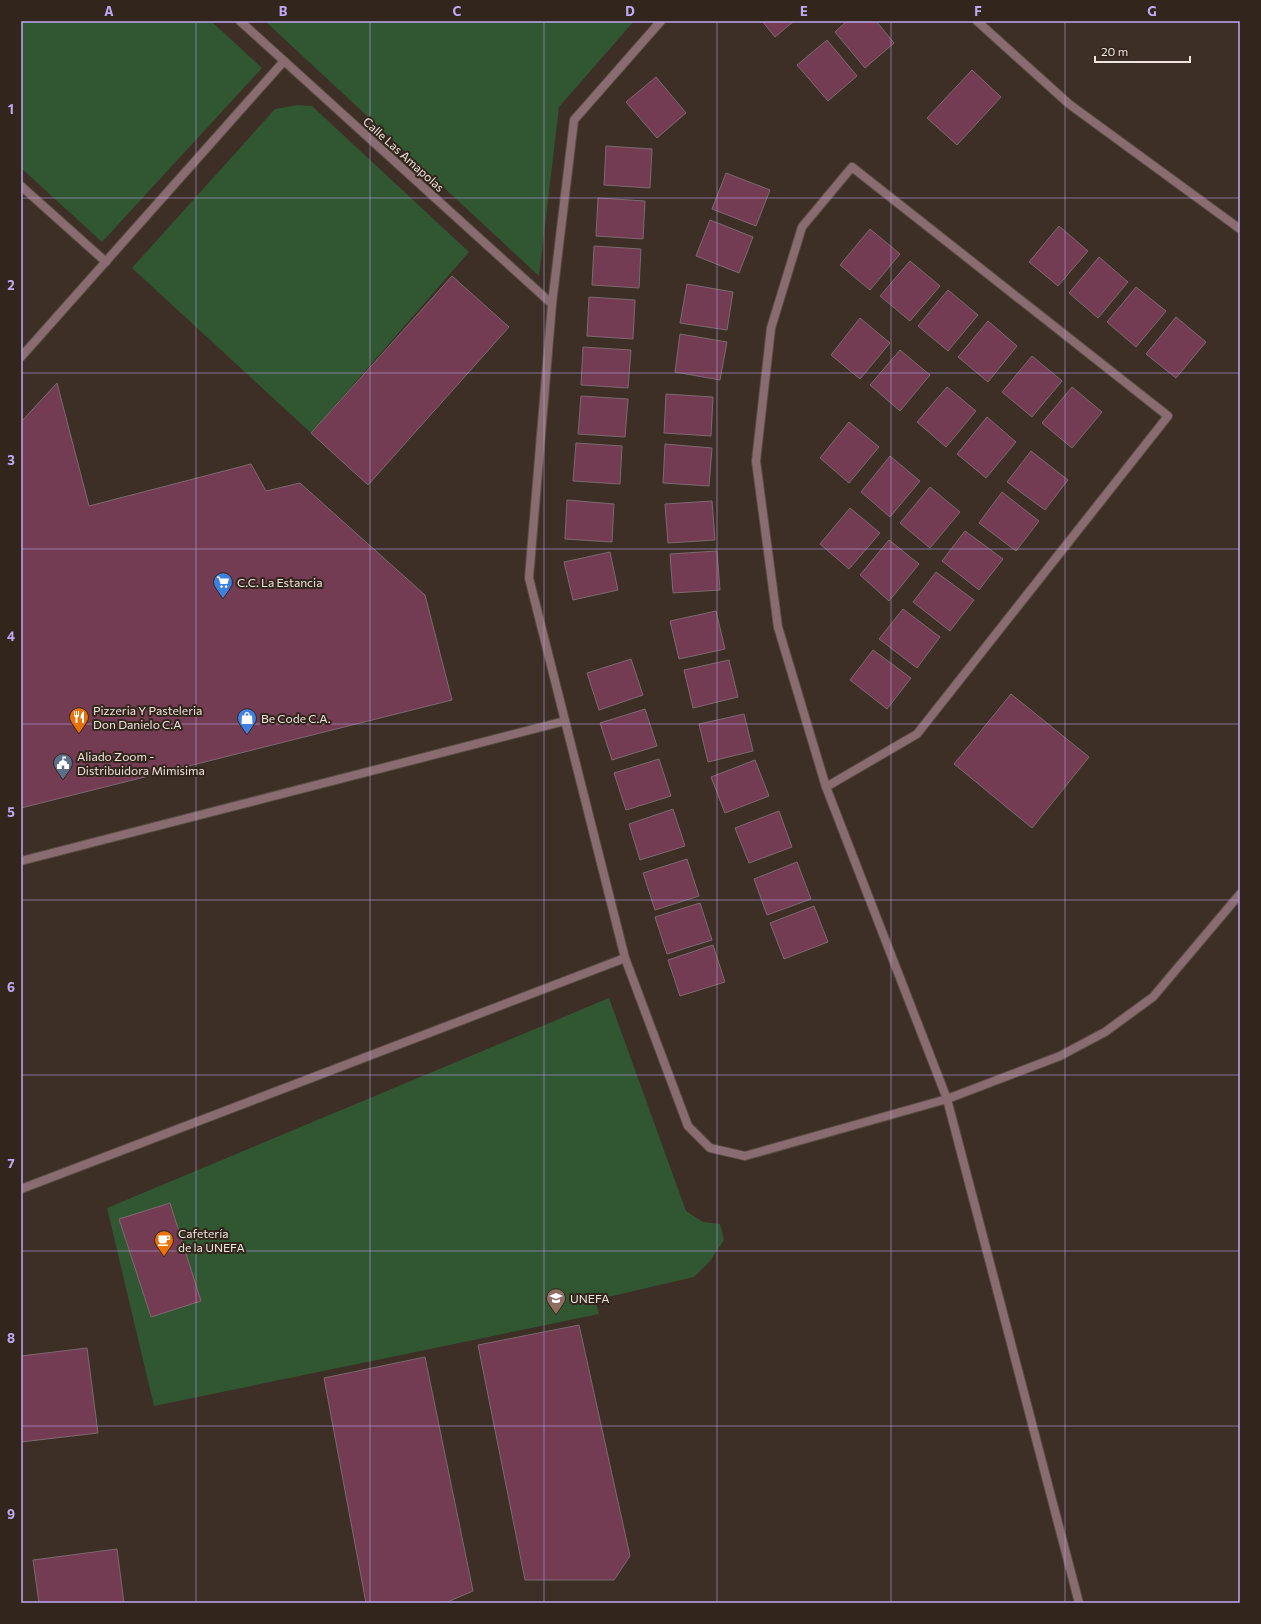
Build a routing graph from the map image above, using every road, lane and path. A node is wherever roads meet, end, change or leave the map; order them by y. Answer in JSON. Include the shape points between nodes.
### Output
{"nodes":[{"id":1,"x":240,"y":21,"type":"edge"},
{"id":2,"x":661,"y":21,"type":"edge"},
{"id":3,"x":977,"y":21,"type":"edge"},
{"id":4,"x":284,"y":61,"type":"junction"},
{"id":5,"x":21,"y":186,"type":"edge"},
{"id":6,"x":1240,"y":229,"type":"edge"},
{"id":7,"x":106,"y":262,"type":"junction"},
{"id":8,"x":552,"y":304,"type":"junction"},
{"id":9,"x":21,"y":358,"type":"edge"},
{"id":10,"x":565,"y":720,"type":"junction"},
{"id":11,"x":826,"y":787,"type":"junction"},
{"id":12,"x":21,"y":861,"type":"edge"},
{"id":13,"x":1240,"y":894,"type":"edge"},
{"id":14,"x":625,"y":958,"type":"junction"},
{"id":15,"x":947,"y":1099,"type":"junction"},
{"id":16,"x":21,"y":1189,"type":"edge"},
{"id":17,"x":1079,"y":1603,"type":"edge"}],
"edges":[{"from":1,"to":4,"type":"street","name":"Calle Las Amapolas"},
{"from":2,"to":8,"type":"street","via":[[574,120]]},
{"from":3,"to":6,"type":"street","via":[[1069,104]]},
{"from":4,"to":7,"type":"street"},
{"from":4,"to":8,"type":"street","name":"Calle Las Amapolas"},
{"from":5,"to":7,"type":"street"},
{"from":7,"to":9,"type":"street"},
{"from":8,"to":10,"type":"street","via":[[529,578]]},
{"from":10,"to":12,"type":"street"},
{"from":10,"to":14,"type":"street"},
{"from":11,"to":11,"type":"street","via":[[778,626],[756,461],[771,328],[802,227],[852,167],[1168,416],[917,734]]},
{"from":11,"to":15,"type":"street"},
{"from":13,"to":15,"type":"street","via":[[1153,997],[1105,1032],[1060,1056]]},
{"from":14,"to":15,"type":"street","via":[[688,1126],[710,1148],[745,1156]]},
{"from":14,"to":16,"type":"street"},
{"from":15,"to":17,"type":"street"}]}
